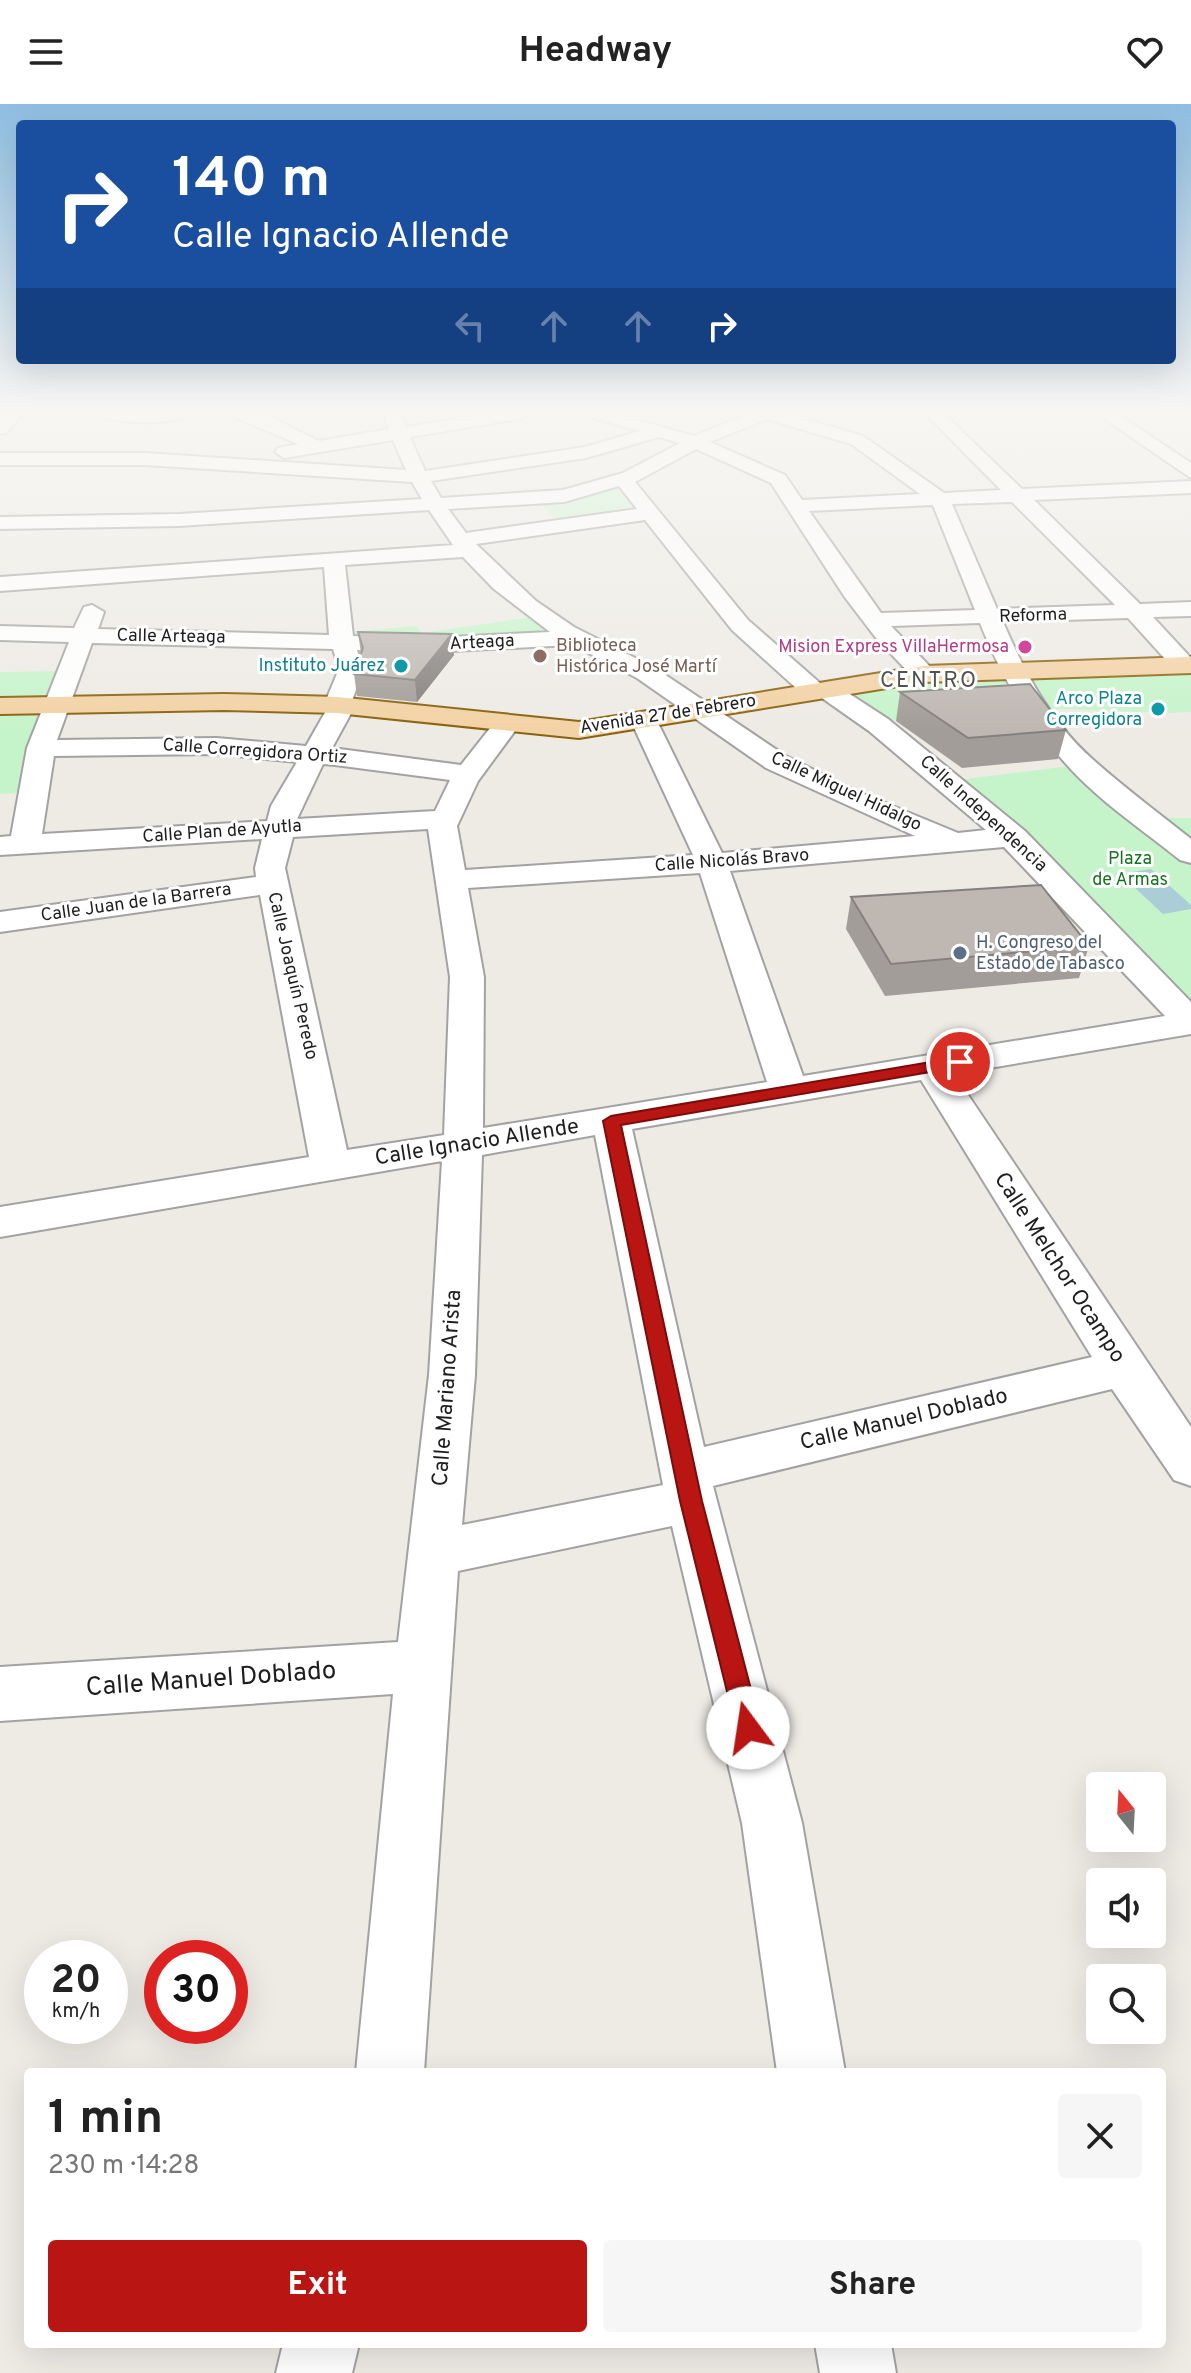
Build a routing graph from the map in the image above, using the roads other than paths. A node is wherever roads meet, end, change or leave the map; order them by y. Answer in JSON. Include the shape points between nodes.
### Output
{"nodes":[{"id":1,"x":163,"y":519,"type":"edge"},
{"id":2,"x":446,"y":519,"type":"edge"},
{"id":3,"x":618,"y":519,"type":"edge"},
{"id":4,"x":658,"y":519,"type":"edge"},
{"id":5,"x":806,"y":519,"type":"edge"},
{"id":6,"x":948,"y":519,"type":"edge"},
{"id":7,"x":1040,"y":519,"type":"edge"},
{"id":8,"x":124,"y":521,"type":"junction"},
{"id":9,"x":0,"y":523,"type":"edge"},
{"id":10,"x":464,"y":545,"type":"junction"},
{"id":11,"x":334,"y":561,"type":"junction"},
{"id":12,"x":107,"y":577,"type":"junction"},
{"id":13,"x":0,"y":584,"type":"edge"},
{"id":14,"x":1191,"y":609,"type":"edge"},
{"id":15,"x":1136,"y":613,"type":"junction"},
{"id":16,"x":989,"y":617,"type":"junction"},
{"id":17,"x":874,"y":620,"type":"junction"},
{"id":18,"x":0,"y":633,"type":"edge"},
{"id":19,"x":84,"y":635,"type":"junction"},
{"id":20,"x":574,"y":638,"type":"junction"},
{"id":21,"x":342,"y":641,"type":"junction"},
{"id":22,"x":1188,"y":665,"type":"edge"},
{"id":23,"x":1011,"y":669,"type":"junction"},
{"id":24,"x":924,"y":674,"type":"junction"},
{"id":25,"x":821,"y":691,"type":"junction"},
{"id":26,"x":56,"y":704,"type":"junction"},
{"id":27,"x":0,"y":706,"type":"edge"},
{"id":28,"x":339,"y":706,"type":"junction"},
{"id":29,"x":702,"y":711,"type":"junction"},
{"id":30,"x":644,"y":721,"type":"junction"},
{"id":31,"x":507,"y":724,"type":"junction"},
{"id":32,"x":41,"y":748,"type":"junction"},
{"id":33,"x":313,"y":754,"type":"junction"},
{"id":34,"x":468,"y":774,"type":"junction"},
{"id":35,"x":1172,"y":818,"type":"edge"},
{"id":36,"x":444,"y":819,"type":"junction"},
{"id":37,"x":278,"y":829,"type":"junction"},
{"id":38,"x":1014,"y":837,"type":"junction"},
{"id":39,"x":959,"y":844,"type":"junction"},
{"id":40,"x":13,"y":845,"type":"edge"},
{"id":41,"x":1191,"y":854,"type":"edge"},
{"id":42,"x":712,"y":863,"type":"junction"},
{"id":43,"x":450,"y":880,"type":"junction"},
{"id":44,"x":271,"y":884,"type":"junction"},
{"id":45,"x":0,"y":922,"type":"edge"},
{"id":46,"x":1191,"y":1023,"type":"edge"},
{"id":47,"x":931,"y":1067,"type":"junction"},
{"id":48,"x":789,"y":1090,"type":"junction"},
{"id":49,"x":611,"y":1121,"type":"junction"},
{"id":50,"x":463,"y":1145,"type":"junction"},
{"id":51,"x":331,"y":1166,"type":"junction"},
{"id":52,"x":0,"y":1222,"type":"edge"},
{"id":53,"x":1123,"y":1368,"type":"junction"},
{"id":54,"x":1191,"y":1466,"type":"edge"},
{"id":55,"x":688,"y":1486,"type":"junction"},
{"id":56,"x":434,"y":1553,"type":"junction"},
{"id":57,"x":423,"y":1666,"type":"junction"},
{"id":58,"x":0,"y":1694,"type":"edge"},
{"id":59,"x":391,"y":2068,"type":"edge"},
{"id":60,"x":810,"y":2068,"type":"edge"},
{"id":61,"x":320,"y":2348,"type":"edge"},
{"id":62,"x":854,"y":2348,"type":"edge"},
{"id":63,"x":314,"y":2373,"type":"edge"},
{"id":64,"x":858,"y":2373,"type":"edge"}],
"edges":[{"from":1,"to":8,"type":"street"},
{"from":2,"to":10,"type":"street","name":"Calle Miguel Hidalgo"},
{"from":3,"to":10,"type":"street"},
{"from":4,"to":25,"type":"street","name":"Calle Independencia","via":[[740,625]]},
{"from":5,"to":17,"type":"street"},
{"from":6,"to":16,"type":"street"},
{"from":7,"to":15,"type":"street"},
{"from":8,"to":9,"type":"street"},
{"from":8,"to":12,"type":"street"},
{"from":10,"to":11,"type":"street"},
{"from":10,"to":20,"type":"street","name":"Calle Miguel Hidalgo","via":[[531,610]]},
{"from":11,"to":12,"type":"street"},
{"from":11,"to":21,"type":"street","name":"Calle Joaquín Peredo"},
{"from":12,"to":13,"type":"street"},
{"from":12,"to":19,"type":"street"},
{"from":14,"to":15,"type":"street","name":"Reforma"},
{"from":15,"to":16,"type":"street","name":"Reforma"},
{"from":15,"to":22,"type":"street"},
{"from":16,"to":17,"type":"street","name":"Reforma"},
{"from":16,"to":23,"type":"street"},
{"from":17,"to":24,"type":"street"},
{"from":18,"to":19,"type":"street","name":"Calle Arteaga"},
{"from":19,"to":21,"type":"street","name":"Calle Arteaga"},
{"from":19,"to":26,"type":"street"},
{"from":20,"to":21,"type":"street","name":"Arteaga","via":[[451,645]]},
{"from":20,"to":29,"type":"street","name":"Calle Miguel Hidalgo","via":[[644,672]]},
{"from":21,"to":28,"type":"street","name":"Calle Joaquín Peredo","via":[[351,673]]},
{"from":22,"to":23,"type":"main road","name":"Avenida 27 de Febrero"},
{"from":23,"to":24,"type":"main road","name":"Avenida 27 de Febrero"},
{"from":23,"to":35,"type":"street","via":[[1078,761]]},
{"from":24,"to":25,"type":"main road","name":"Avenida 27 de Febrero"},
{"from":25,"to":29,"type":"main road","name":"Avenida 27 de Febrero"},
{"from":25,"to":38,"type":"street","name":"Calle Independencia","via":[[877,722]]},
{"from":26,"to":27,"type":"main road","name":"Avenida 27 de Febrero"},
{"from":26,"to":28,"type":"main road","name":"Avenida 27 de Febrero"},
{"from":26,"to":32,"type":"street"},
{"from":28,"to":31,"type":"main road","name":"Avenida 27 de Febrero"},
{"from":28,"to":33,"type":"street","name":"Calle Joaquín Peredo"},
{"from":29,"to":30,"type":"main road","name":"Avenida 27 de Febrero"},
{"from":29,"to":39,"type":"street","name":"Calle Miguel Hidalgo","via":[[780,764]]},
{"from":30,"to":31,"type":"main road","name":"Avenida 27 de Febrero","via":[[579,730]]},
{"from":30,"to":42,"type":"street"},
{"from":31,"to":34,"type":"street"},
{"from":32,"to":33,"type":"street","name":"Calle Corregidora Ortiz","via":[[172,744]]},
{"from":32,"to":40,"type":"street"},
{"from":33,"to":34,"type":"street","name":"Calle Corregidora Ortiz"},
{"from":33,"to":37,"type":"street","name":"Calle Joaquín Peredo"},
{"from":34,"to":36,"type":"street"},
{"from":35,"to":41,"type":"street"},
{"from":36,"to":37,"type":"street","name":"Calle Plan de Ayutla"},
{"from":36,"to":43,"type":"street","name":"Calle Mariano Arista"},
{"from":37,"to":40,"type":"street","name":"Calle Plan de Ayutla"},
{"from":37,"to":44,"type":"street","name":"Calle Joaquín Peredo"},
{"from":38,"to":39,"type":"street","name":"Calle Nicolás Bravo"},
{"from":38,"to":46,"type":"street","name":"Calle Independencia"},
{"from":39,"to":42,"type":"street","name":"Calle Nicolás Bravo"},
{"from":42,"to":43,"type":"street","name":"Calle Nicolás Bravo"},
{"from":42,"to":48,"type":"street"},
{"from":43,"to":50,"type":"street","name":"Calle Mariano Arista","via":[[468,985]]},
{"from":44,"to":45,"type":"street","name":"Calle Juan de la Barrera"},
{"from":44,"to":51,"type":"street","name":"Calle Joaquín Peredo","via":[[300,1000]]},
{"from":46,"to":47,"type":"street","name":"Calle Ignacio Allende"},
{"from":47,"to":48,"type":"street","name":"Calle Ignacio Allende"},
{"from":47,"to":53,"type":"street","name":"Calle Melchor Ocampo"},
{"from":48,"to":49,"type":"street","name":"Calle Ignacio Allende"},
{"from":49,"to":50,"type":"street","name":"Calle Ignacio Allende"},
{"from":49,"to":55,"type":"street"},
{"from":50,"to":51,"type":"street","name":"Calle Ignacio Allende"},
{"from":50,"to":56,"type":"street","name":"Calle Mariano Arista","via":[[452,1375]]},
{"from":51,"to":52,"type":"street","name":"Calle Ignacio Allende"},
{"from":53,"to":54,"type":"street","name":"Calle Melchor Ocampo"},
{"from":53,"to":55,"type":"street","name":"Calle Manuel Doblado"},
{"from":55,"to":56,"type":"street","name":"Calle Manuel Doblado"},
{"from":55,"to":60,"type":"street","via":[[772,1823]]},
{"from":56,"to":57,"type":"street","name":"Calle Mariano Arista"},
{"from":57,"to":58,"type":"street","name":"Calle Manuel Doblado"},
{"from":57,"to":59,"type":"street","name":"Calle Mariano Arista"},
{"from":61,"to":63,"type":"street"},
{"from":62,"to":64,"type":"street"}]}
